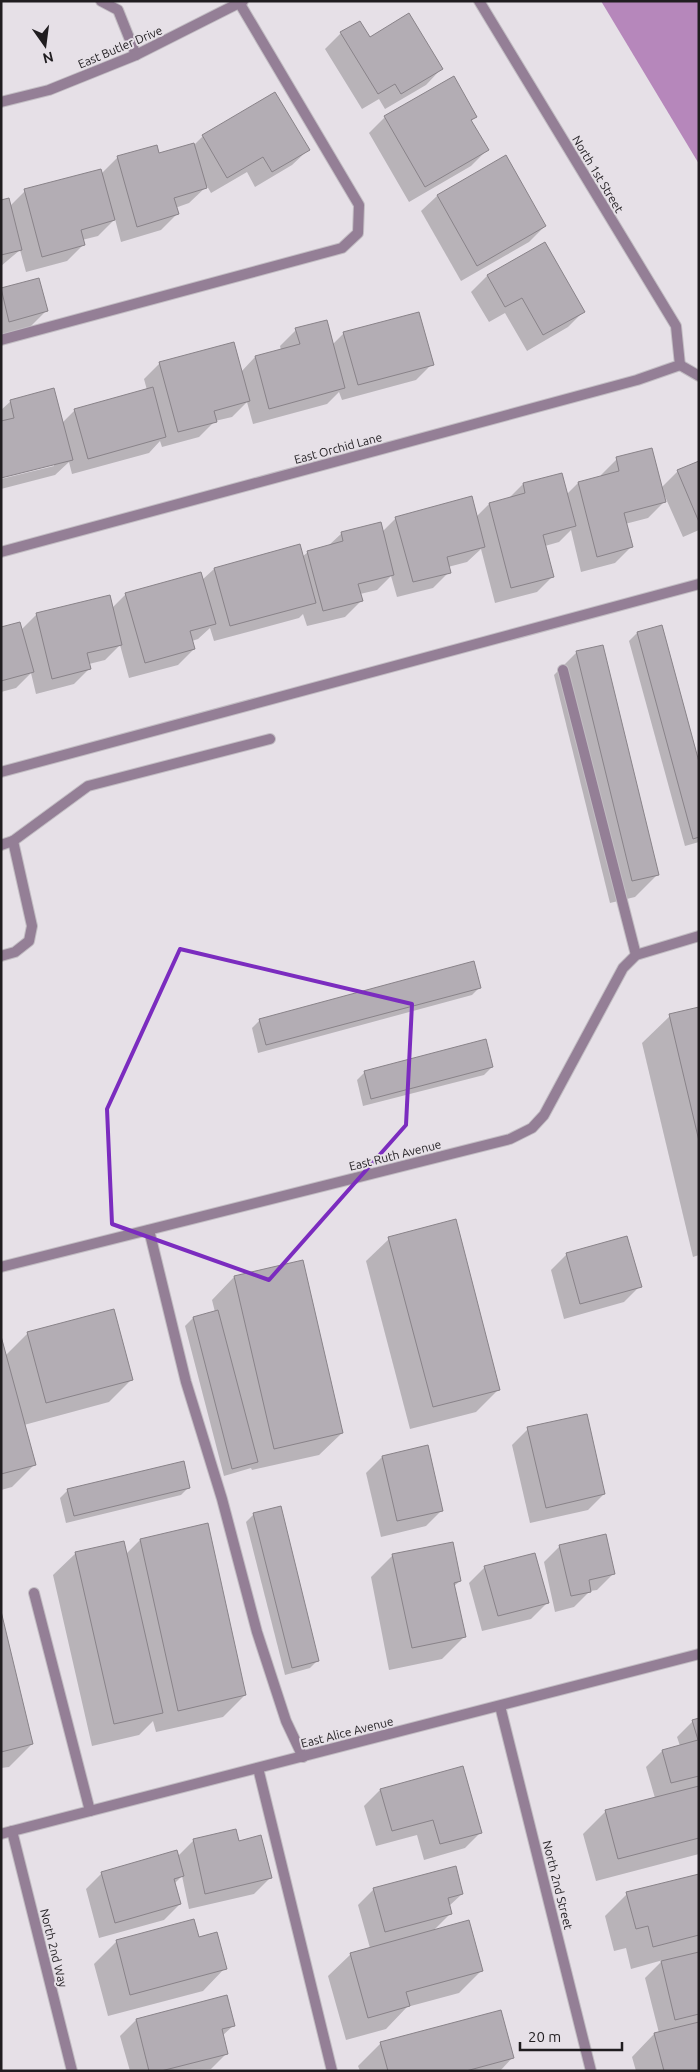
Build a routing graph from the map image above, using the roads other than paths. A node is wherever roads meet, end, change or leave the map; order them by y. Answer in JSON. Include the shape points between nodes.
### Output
{"nodes":[{"id":1,"x":101,"y":1,"type":"edge"},
{"id":2,"x":479,"y":1,"type":"edge"},
{"id":3,"x":242,"y":2,"type":"edge"},
{"id":4,"x":136,"y":55,"type":"junction"},
{"id":5,"x":1,"y":102,"type":"edge"},
{"id":6,"x":1,"y":340,"type":"edge"},
{"id":7,"x":680,"y":365,"type":"junction"},
{"id":8,"x":699,"y":376,"type":"edge"},
{"id":9,"x":1,"y":552,"type":"edge"},
{"id":10,"x":699,"y":584,"type":"edge"},
{"id":11,"x":563,"y":670,"type":"dead end"},
{"id":12,"x":270,"y":739,"type":"dead end"},
{"id":13,"x":1,"y":772,"type":"edge"},
{"id":14,"x":13,"y":841,"type":"junction"},
{"id":15,"x":1,"y":845,"type":"edge"},
{"id":16,"x":699,"y":936,"type":"edge"},
{"id":17,"x":636,"y":955,"type":"junction"},
{"id":18,"x":1,"y":956,"type":"edge"},
{"id":19,"x":150,"y":1230,"type":"junction"},
{"id":20,"x":1,"y":1267,"type":"edge"},
{"id":21,"x":34,"y":1592,"type":"dead end"},
{"id":22,"x":699,"y":1654,"type":"edge"},
{"id":23,"x":500,"y":1706,"type":"junction"},
{"id":24,"x":303,"y":1756,"type":"junction"},
{"id":25,"x":258,"y":1768,"type":"junction"},
{"id":26,"x":90,"y":1811,"type":"junction"},
{"id":27,"x":6,"y":1833,"type":"edge"},
{"id":28,"x":72,"y":2071,"type":"edge"},
{"id":29,"x":332,"y":2071,"type":"edge"},
{"id":30,"x":591,"y":2071,"type":"edge"}],
"edges":[{"from":1,"to":4,"type":"street","via":[[118,10]]},
{"from":2,"to":7,"type":"street","name":"North 1st Street","via":[[676,326]]},
{"from":3,"to":4,"type":"street","name":"East Butler Drive"},
{"from":3,"to":6,"type":"street","via":[[359,205],[358,233],[342,248]]},
{"from":4,"to":5,"type":"street","name":"East Butler Drive","via":[[49,90]]},
{"from":7,"to":8,"type":"street"},
{"from":7,"to":9,"type":"street","name":"East Orchid Lane","via":[[637,380]]},
{"from":10,"to":13,"type":"street"},
{"from":11,"to":17,"type":"street"},
{"from":12,"to":14,"type":"street","via":[[88,786]]},
{"from":14,"to":15,"type":"street"},
{"from":14,"to":18,"type":"street","via":[[32,926],[29,941],[15,952]]},
{"from":16,"to":17,"type":"street"},
{"from":17,"to":19,"type":"street","name":"East Ruth Avenue","via":[[623,968],[609,991],[544,1115],[532,1128],[502,1142]]},
{"from":19,"to":20,"type":"street","name":"East Ruth Avenue"},
{"from":19,"to":24,"type":"street","via":[[186,1382],[222,1499],[257,1632],[286,1721]]},
{"from":21,"to":26,"type":"street"},
{"from":22,"to":23,"type":"street","name":"East Alice Avenue"},
{"from":23,"to":24,"type":"street","name":"East Alice Avenue"},
{"from":23,"to":30,"type":"street","name":"North 2nd Street"},
{"from":24,"to":25,"type":"street","name":"East Alice Avenue"},
{"from":25,"to":26,"type":"street","name":"East Alice Avenue"},
{"from":25,"to":29,"type":"street"},
{"from":26,"to":27,"type":"street","name":"East Alice Avenue"},
{"from":27,"to":28,"type":"street","name":"North 2nd Way"}]}
